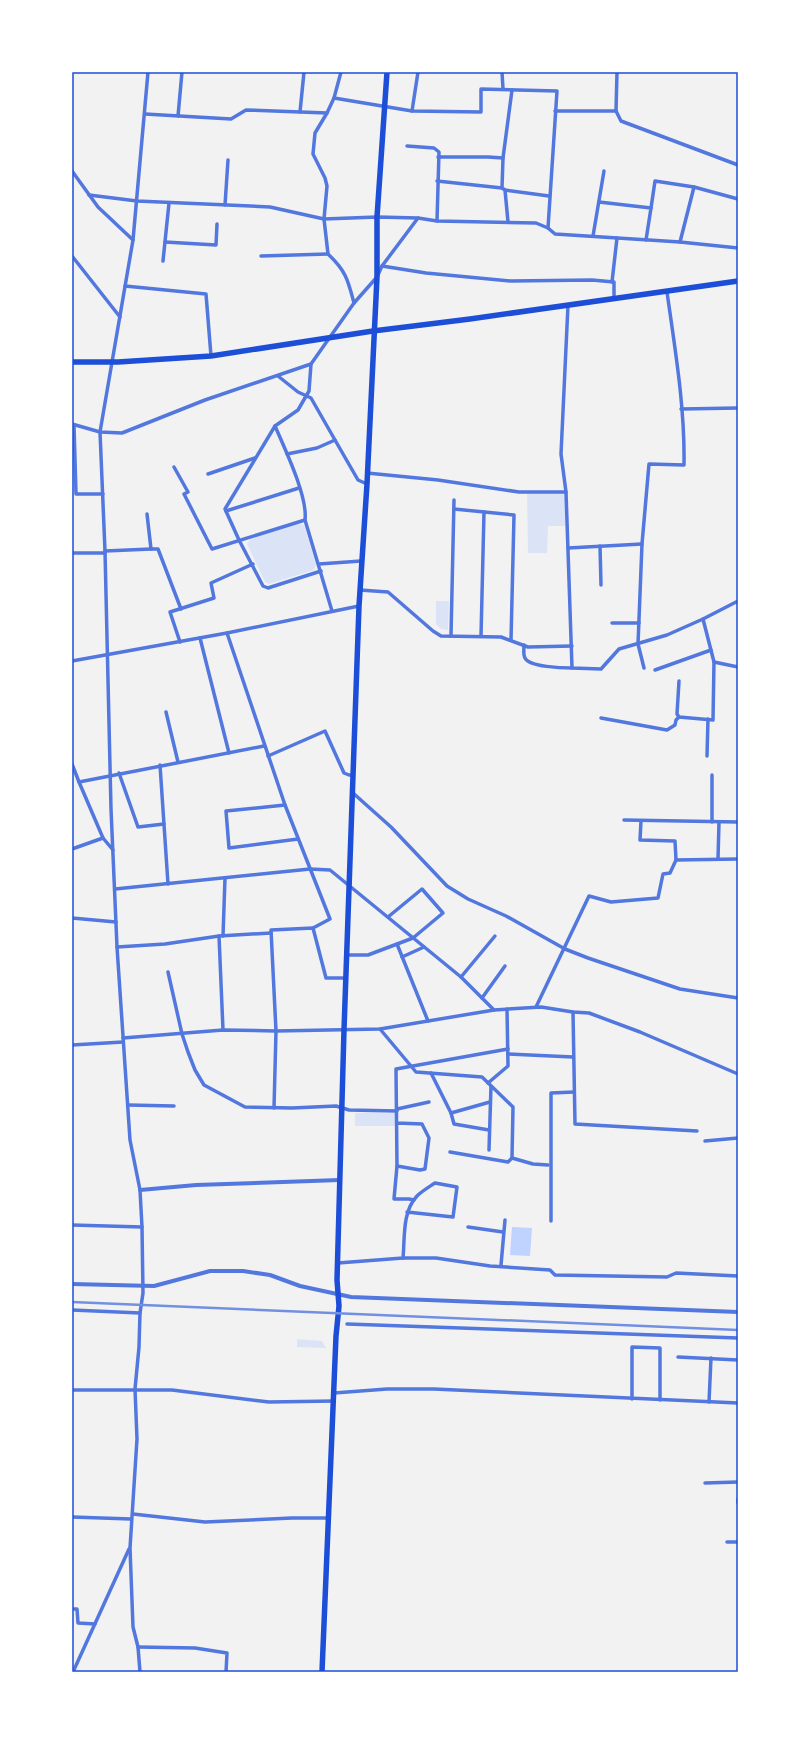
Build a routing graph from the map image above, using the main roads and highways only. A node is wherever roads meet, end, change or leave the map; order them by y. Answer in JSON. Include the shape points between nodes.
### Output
{"nodes":[{"id":1,"x":387,"y":72,"type":"edge"},
{"id":2,"x":738,"y":281,"type":"edge"},
{"id":3,"x":373,"y":331,"type":"junction"},
{"id":4,"x":72,"y":362,"type":"edge"},
{"id":5,"x":322,"y":1672,"type":"edge"}],
"edges":[{"from":1,"to":3,"type":"main road","via":[[377,217]]},
{"from":2,"to":3,"type":"main road"},
{"from":3,"to":4,"type":"main road","via":[[211,356]]},
{"from":3,"to":5,"type":"main road","via":[[359,606],[344,1030],[338,1295]]}]}
